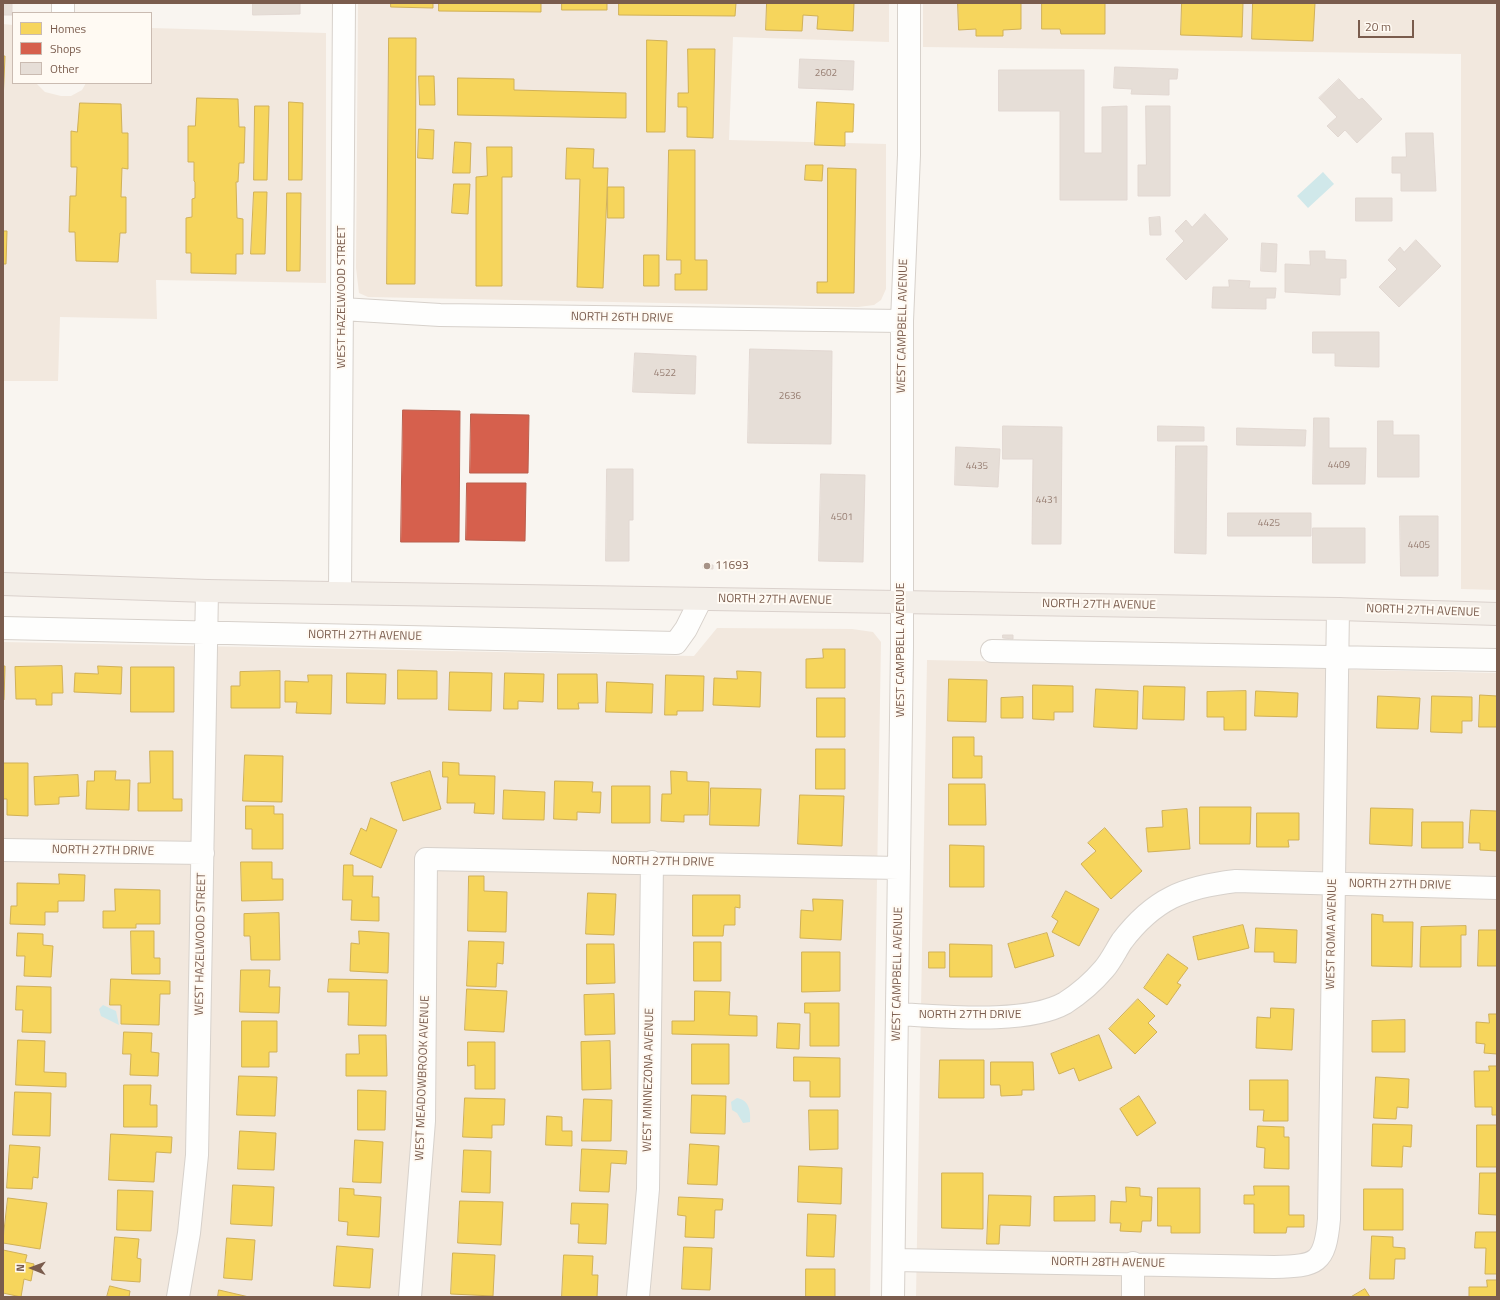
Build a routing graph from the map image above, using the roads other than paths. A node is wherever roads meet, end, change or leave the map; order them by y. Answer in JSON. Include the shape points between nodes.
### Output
{"nodes":[{"id":1,"x":344,"y":3,"type":"edge"},
{"id":2,"x":909,"y":3,"type":"edge"},
{"id":3,"x":342,"y":309,"type":"junction"},
{"id":4,"x":902,"y":321,"type":"junction"},
{"id":5,"x":3,"y":584,"type":"edge"},
{"id":6,"x":207,"y":591,"type":"junction"},
{"id":7,"x":340,"y":592,"type":"junction"},
{"id":8,"x":701,"y":599,"type":"junction"},
{"id":9,"x":902,"y":602,"type":"junction"},
{"id":10,"x":1338,"y":609,"type":"junction"},
{"id":11,"x":1497,"y":614,"type":"edge"},
{"id":12,"x":3,"y":628,"type":"edge"},
{"id":13,"x":206,"y":633,"type":"junction"},
{"id":14,"x":992,"y":651,"type":"dead end"},
{"id":15,"x":1336,"y":656,"type":"junction"},
{"id":16,"x":1497,"y":660,"type":"edge"},
{"id":17,"x":3,"y":850,"type":"edge"},
{"id":18,"x":203,"y":852,"type":"junction"},
{"id":19,"x":426,"y":859,"type":"joint"},
{"id":20,"x":652,"y":862,"type":"junction"},
{"id":21,"x":899,"y":868,"type":"junction"},
{"id":22,"x":1333,"y":884,"type":"junction"},
{"id":23,"x":1497,"y":888,"type":"edge"},
{"id":24,"x":897,"y":1014,"type":"junction"},
{"id":25,"x":1320,"y":1257,"type":"joint"},
{"id":26,"x":894,"y":1260,"type":"junction"},
{"id":27,"x":1134,"y":1264,"type":"junction"},
{"id":28,"x":178,"y":1297,"type":"edge"},
{"id":29,"x":410,"y":1297,"type":"edge"},
{"id":30,"x":638,"y":1297,"type":"edge"},
{"id":31,"x":893,"y":1297,"type":"edge"},
{"id":32,"x":1133,"y":1297,"type":"edge"}],
"edges":[{"from":1,"to":3,"type":"street","name":"WEST HAZELWOOD STREET"},
{"from":2,"to":4,"type":"street","name":"WEST CAMPBELL AVENUE","via":[[909,155]]},
{"from":3,"to":4,"type":"street","name":"NORTH 26TH DRIVE","via":[[448,315]]},
{"from":3,"to":7,"type":"street","name":"WEST HAZELWOOD STREET"},
{"from":4,"to":9,"type":"street","name":"WEST CAMPBELL AVENUE"},
{"from":5,"to":6,"type":"main road","name":"NORTH 27TH AVENUE"},
{"from":6,"to":7,"type":"main road","name":"NORTH 27TH AVENUE"},
{"from":6,"to":13,"type":"street","name":"WEST HAZELWOOD STREET"},
{"from":7,"to":8,"type":"main road","name":"NORTH 27TH AVENUE"},
{"from":8,"to":9,"type":"main road","name":"NORTH 27TH AVENUE"},
{"from":8,"to":13,"type":"street","name":"NORTH 27TH AVENUE","via":[[676,643]]},
{"from":9,"to":10,"type":"main road","name":"NORTH 27TH AVENUE"},
{"from":9,"to":21,"type":"street","name":"WEST CAMPBELL AVENUE"},
{"from":10,"to":11,"type":"main road","name":"NORTH 27TH AVENUE"},
{"from":10,"to":15,"type":"street","name":"WEST ROMA AVENUE"},
{"from":12,"to":13,"type":"street","name":"NORTH 27TH AVENUE"},
{"from":13,"to":18,"type":"street","name":"WEST HAZELWOOD STREET"},
{"from":14,"to":15,"type":"street"},
{"from":15,"to":16,"type":"street"},
{"from":15,"to":22,"type":"street","name":"WEST ROMA AVENUE"},
{"from":17,"to":18,"type":"street","name":"NORTH 27TH DRIVE"},
{"from":18,"to":28,"type":"street","name":"WEST HAZELWOOD STREET","via":[[197,1155],[189,1233]]},
{"from":19,"to":20,"type":"street","name":"NORTH 27TH DRIVE"},
{"from":19,"to":29,"type":"street","name":"WEST MEADOWBROOK AVENUE","via":[[424,1121]]},
{"from":20,"to":21,"type":"street","name":"NORTH 27TH DRIVE"},
{"from":20,"to":30,"type":"street","name":"WEST MINNEZONA AVENUE","via":[[648,1189]]},
{"from":21,"to":24,"type":"street","name":"WEST CAMPBELL AVENUE"},
{"from":22,"to":23,"type":"street","name":"NORTH 27TH DRIVE"},
{"from":22,"to":24,"type":"street","name":"NORTH 27TH DRIVE","via":[[1236,882],[1188,890],[1164,901],[1143,917],[1104,969],[1082,991],[1064,1003],[1039,1012],[1014,1017]]},
{"from":22,"to":25,"type":"street","name":"WEST ROMA AVENUE","via":[[1329,1219],[1327,1242]]},
{"from":24,"to":26,"type":"street","name":"WEST CAMPBELL AVENUE"},
{"from":25,"to":27,"type":"street","name":"NORTH 28TH AVENUE","via":[[1313,1263],[1292,1266]]},
{"from":26,"to":27,"type":"street","name":"NORTH 28TH AVENUE"},
{"from":26,"to":31,"type":"street","name":"WEST CAMPBELL AVENUE"},
{"from":27,"to":32,"type":"street"}]}
